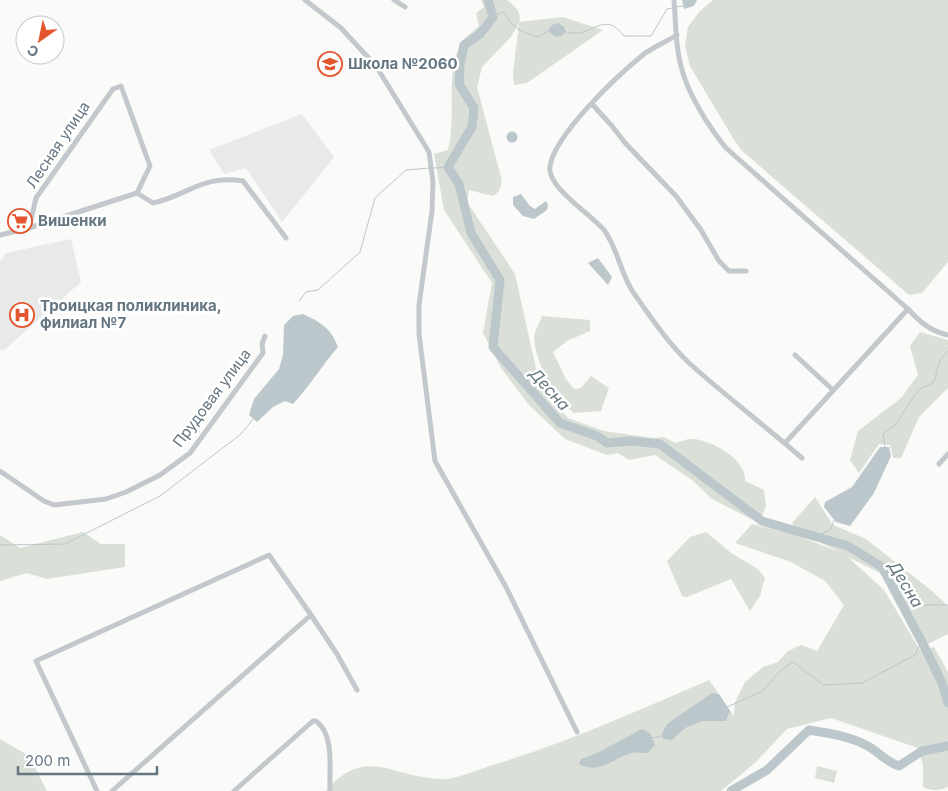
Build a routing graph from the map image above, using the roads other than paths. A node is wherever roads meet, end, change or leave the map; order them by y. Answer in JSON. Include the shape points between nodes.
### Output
{"nodes":[{"id":1,"x":305,"y":0,"type":"edge"},
{"id":2,"x":394,"y":0,"type":"edge"},
{"id":3,"x":674,"y":0,"type":"edge"},
{"id":4,"x":405,"y":7,"type":"dead end"},
{"id":5,"x":677,"y":35,"type":"junction"},
{"id":6,"x":592,"y":104,"type":"junction"},
{"id":7,"x":137,"y":193,"type":"junction"},
{"id":8,"x":29,"y":228,"type":"junction"},
{"id":9,"x":0,"y":235,"type":"edge"},
{"id":10,"x":286,"y":238,"type":"dead end"},
{"id":11,"x":746,"y":270,"type":"dead end"},
{"id":12,"x":908,"y":308,"type":"junction"},
{"id":13,"x":264,"y":336,"type":"dead end"},
{"id":14,"x":948,"y":336,"type":"edge"},
{"id":15,"x":795,"y":356,"type":"dead end"},
{"id":16,"x":833,"y":390,"type":"junction"},
{"id":17,"x":785,"y":443,"type":"junction"},
{"id":18,"x":948,"y":454,"type":"edge"},
{"id":19,"x":802,"y":458,"type":"dead end"},
{"id":20,"x":939,"y":464,"type":"dead end"},
{"id":21,"x":0,"y":471,"type":"edge"},
{"id":22,"x":311,"y":615,"type":"junction"},
{"id":23,"x":356,"y":690,"type":"dead end"},
{"id":24,"x":578,"y":732,"type":"dead end"},
{"id":25,"x":330,"y":790,"type":"edge"},
{"id":26,"x":97,"y":791,"type":"edge"},
{"id":27,"x":112,"y":791,"type":"edge"},
{"id":28,"x":234,"y":791,"type":"edge"}],
"edges":[{"from":1,"to":24,"type":"street","via":[[341,28],[376,66],[429,152],[434,182],[428,248],[422,274],[419,334],[435,461],[506,587]]},
{"from":2,"to":4,"type":"street"},
{"from":3,"to":5,"type":"street"},
{"from":5,"to":6,"type":"street","via":[[646,53]]},
{"from":5,"to":12,"type":"street","via":[[686,80],[714,133],[726,148]]},
{"from":6,"to":11,"type":"street","via":[[676,196],[719,261],[729,271]]},
{"from":6,"to":17,"type":"street","via":[[556,147],[549,167],[550,176],[611,240],[632,291],[688,362]]},
{"from":7,"to":8,"type":"street"},
{"from":7,"to":8,"type":"street","name":"Лесная улица","via":[[150,166],[121,86],[113,89],[36,198]]},
{"from":7,"to":10,"type":"street","via":[[152,203],[201,183],[231,179],[243,181]]},
{"from":8,"to":9,"type":"street"},
{"from":12,"to":14,"type":"street","via":[[927,328]]},
{"from":12,"to":16,"type":"street"},
{"from":13,"to":21,"type":"street","name":"Прудовая улица","via":[[263,353],[190,453],[160,475],[106,499],[54,505]]},
{"from":15,"to":16,"type":"street"},
{"from":16,"to":17,"type":"street"},
{"from":17,"to":19,"type":"street"},
{"from":18,"to":20,"type":"street"},
{"from":22,"to":23,"type":"street"},
{"from":22,"to":26,"type":"street","via":[[269,555],[36,662]]},
{"from":22,"to":27,"type":"street"},
{"from":25,"to":28,"type":"street","via":[[326,732],[316,721]]}]}
